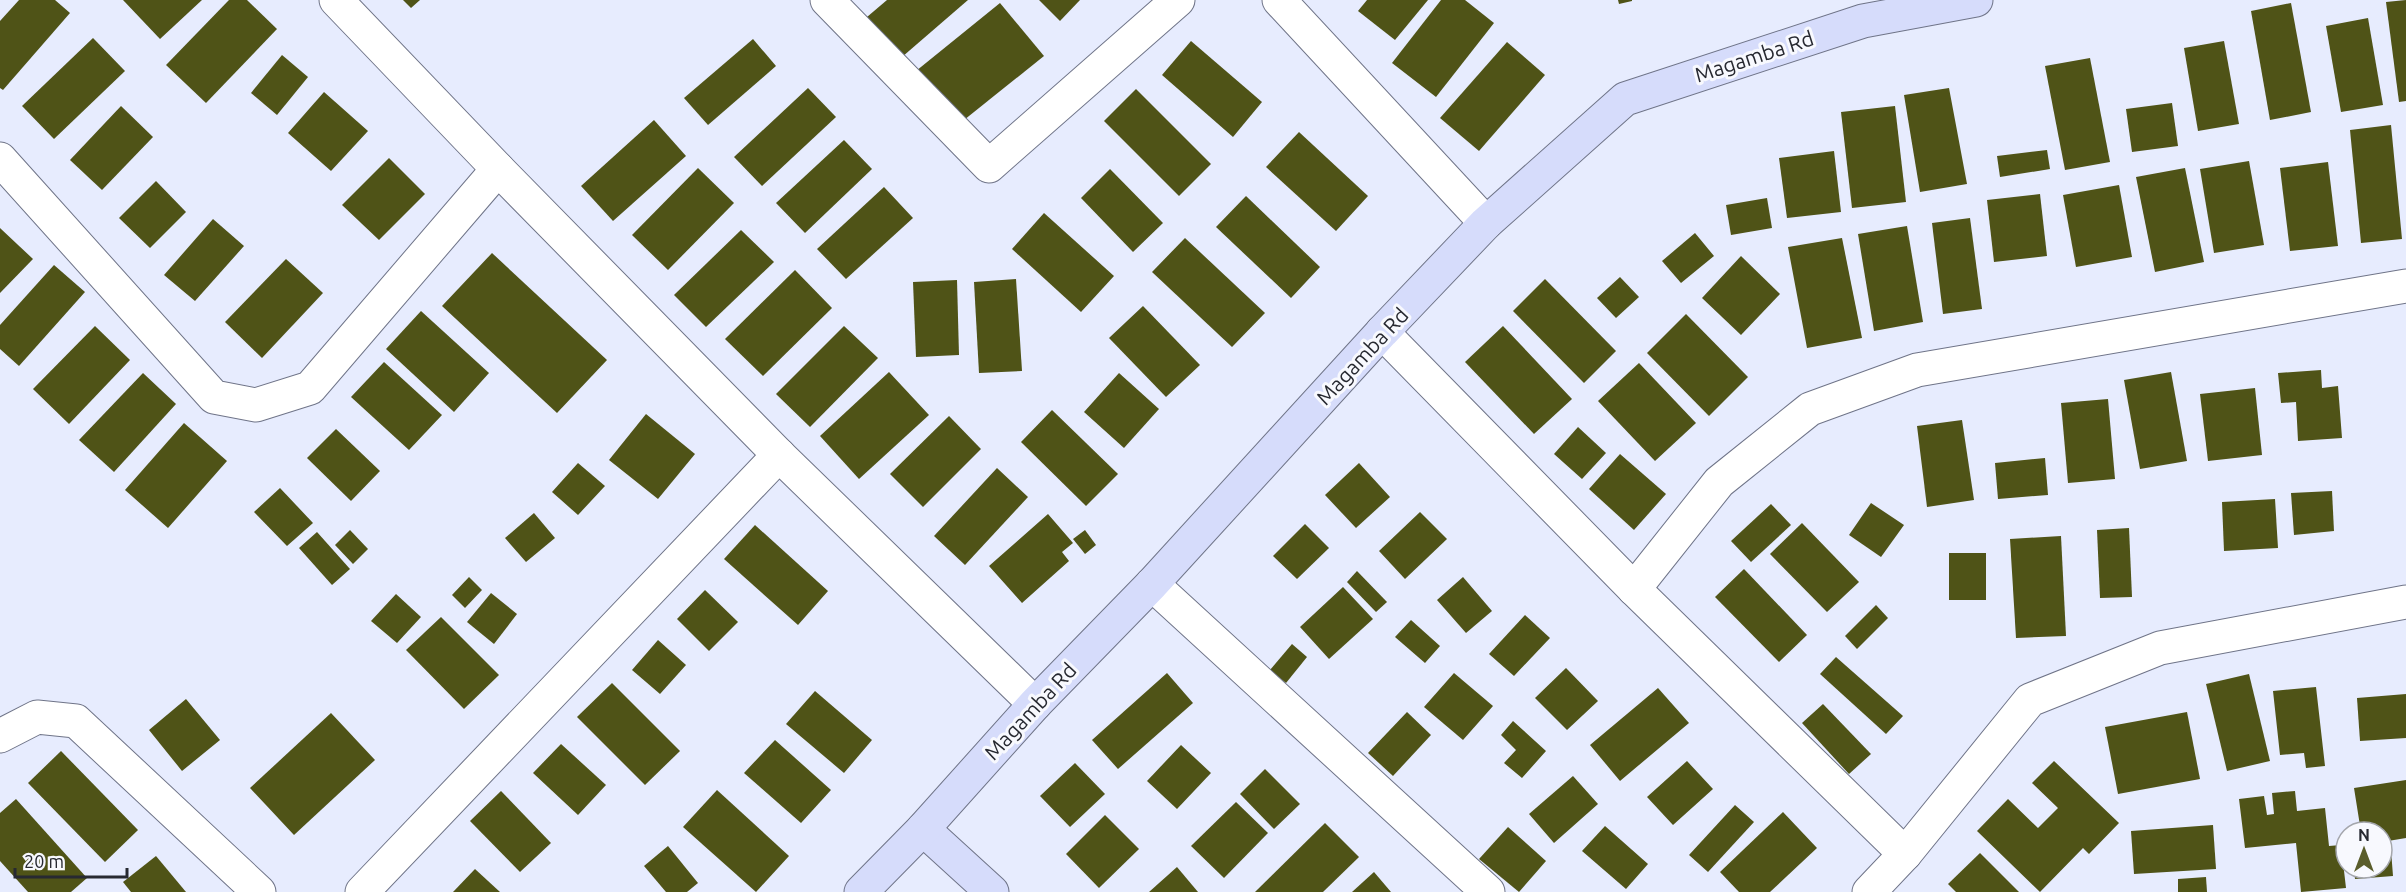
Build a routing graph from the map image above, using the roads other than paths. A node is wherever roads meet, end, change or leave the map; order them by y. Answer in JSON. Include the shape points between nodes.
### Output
{"nodes":[{"id":1,"x":336,"y":0,"type":"edge"},
{"id":2,"x":827,"y":0,"type":"edge"},
{"id":3,"x":1178,"y":0,"type":"edge"},
{"id":4,"x":1279,"y":0,"type":"edge"},
{"id":5,"x":1976,"y":0,"type":"edge"},
{"id":6,"x":1861,"y":10,"type":"edge"},
{"id":7,"x":0,"y":159,"type":"edge"},
{"id":8,"x":498,"y":169,"type":"junction"},
{"id":9,"x":1486,"y":223,"type":"junction"},
{"id":10,"x":2406,"y":286,"type":"edge"},
{"id":11,"x":1382,"y":332,"type":"junction"},
{"id":12,"x":779,"y":455,"type":"junction"},
{"id":13,"x":1152,"y":584,"type":"junction"},
{"id":14,"x":1634,"y":589,"type":"junction"},
{"id":15,"x":2406,"y":602,"type":"edge"},
{"id":16,"x":1035,"y":704,"type":"junction"},
{"id":17,"x":0,"y":736,"type":"edge"},
{"id":18,"x":923,"y":829,"type":"junction"},
{"id":19,"x":1905,"y":854,"type":"junction"},
{"id":20,"x":259,"y":892,"type":"edge"},
{"id":21,"x":362,"y":892,"type":"edge"},
{"id":22,"x":861,"y":892,"type":"edge"},
{"id":23,"x":992,"y":892,"type":"edge"},
{"id":24,"x":1488,"y":892,"type":"edge"},
{"id":25,"x":1869,"y":892,"type":"edge"}],
"edges":[{"from":1,"to":8,"type":"street"},
{"from":2,"to":3,"type":"street","via":[[989,166]]},
{"from":4,"to":9,"type":"street"},
{"from":5,"to":6,"type":"street","name":"Magamba Rd"},
{"from":6,"to":9,"type":"street","name":"Magamba Rd","via":[[1625,99]]},
{"from":7,"to":8,"type":"street","via":[[214,397],[256,405],[310,388]]},
{"from":8,"to":12,"type":"street"},
{"from":9,"to":11,"type":"street","name":"Magamba Rd"},
{"from":10,"to":14,"type":"street","via":[[1917,370],[1810,409],[1719,482]]},
{"from":11,"to":13,"type":"street","name":"Magamba Rd"},
{"from":11,"to":14,"type":"street"},
{"from":12,"to":16,"type":"street"},
{"from":12,"to":21,"type":"street"},
{"from":13,"to":16,"type":"street","name":"Magamba Rd"},
{"from":13,"to":24,"type":"street"},
{"from":14,"to":19,"type":"street"},
{"from":15,"to":19,"type":"street","via":[[2160,648],[2030,700]]},
{"from":16,"to":18,"type":"street","name":"Magamba Rd"},
{"from":17,"to":20,"type":"street","via":[[37,717],[76,721]]},
{"from":18,"to":22,"type":"street","name":"Magamba Rd"},
{"from":18,"to":23,"type":"street"},
{"from":19,"to":25,"type":"street"}]}
